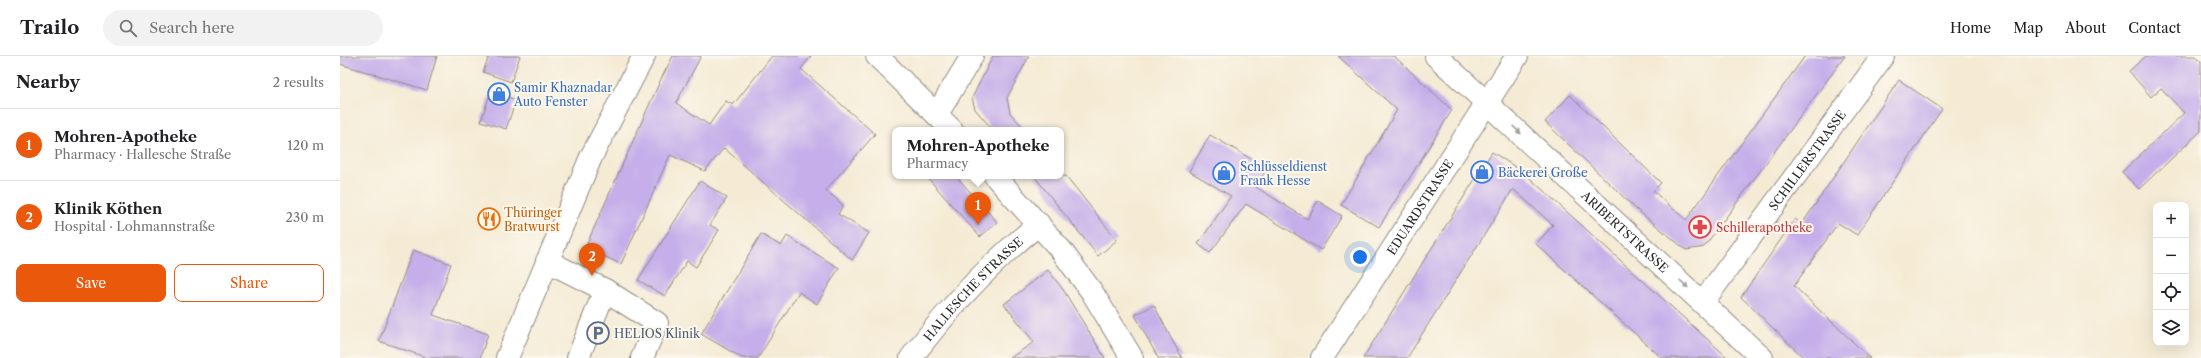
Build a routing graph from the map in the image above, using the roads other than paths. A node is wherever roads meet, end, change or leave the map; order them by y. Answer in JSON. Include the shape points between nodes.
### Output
{"nodes":[{"id":1,"x":644,"y":56,"type":"edge"},
{"id":2,"x":877,"y":56,"type":"edge"},
{"id":3,"x":972,"y":56,"type":"edge"},
{"id":4,"x":1436,"y":56,"type":"edge"},
{"id":5,"x":1517,"y":56,"type":"edge"},
{"id":6,"x":1883,"y":56,"type":"edge"},
{"id":7,"x":1488,"y":103,"type":"junction"},
{"id":8,"x":937,"y":114,"type":"junction"},
{"id":9,"x":949,"y":127,"type":"edge"},
{"id":10,"x":998,"y":179,"type":"edge"},
{"id":11,"x":1039,"y":224,"type":"junction"},
{"id":12,"x":547,"y":261,"type":"junction"},
{"id":13,"x":605,"y":290,"type":"junction"},
{"id":14,"x":1703,"y":302,"type":"junction"},
{"id":15,"x":507,"y":358,"type":"edge"},
{"id":16,"x":578,"y":358,"type":"edge"},
{"id":17,"x":642,"y":358,"type":"edge"},
{"id":18,"x":911,"y":358,"type":"edge"},
{"id":19,"x":1132,"y":358,"type":"edge"},
{"id":20,"x":1322,"y":358,"type":"edge"},
{"id":21,"x":1762,"y":358,"type":"edge"}],
"edges":[{"from":1,"to":12,"type":"street","via":[[591,157]]},
{"from":2,"to":8,"type":"street"},
{"from":3,"to":8,"type":"street"},
{"from":4,"to":7,"type":"street","name":"ARIBERTSTRASSE"},
{"from":5,"to":7,"type":"street","name":"EDUARDSTRASSE"},
{"from":6,"to":14,"type":"street","name":"SCHILLERSTRASSE"},
{"from":7,"to":14,"type":"street","name":"ARIBERTSTRASSE","one_way":true},
{"from":7,"to":20,"type":"street","name":"EDUARDSTRASSE"},
{"from":8,"to":9,"type":"street"},
{"from":10,"to":11,"type":"street"},
{"from":11,"to":18,"type":"street","name":"HALLESCHE STRASSE","via":[[945,313]]},
{"from":11,"to":19,"type":"street","via":[[1092,292]]},
{"from":12,"to":13,"type":"street"},
{"from":12,"to":15,"type":"street"},
{"from":13,"to":16,"type":"street"},
{"from":13,"to":17,"type":"street","via":[[657,323]]},
{"from":14,"to":21,"type":"street","name":"ARIBERTSTRASSE"}]}
